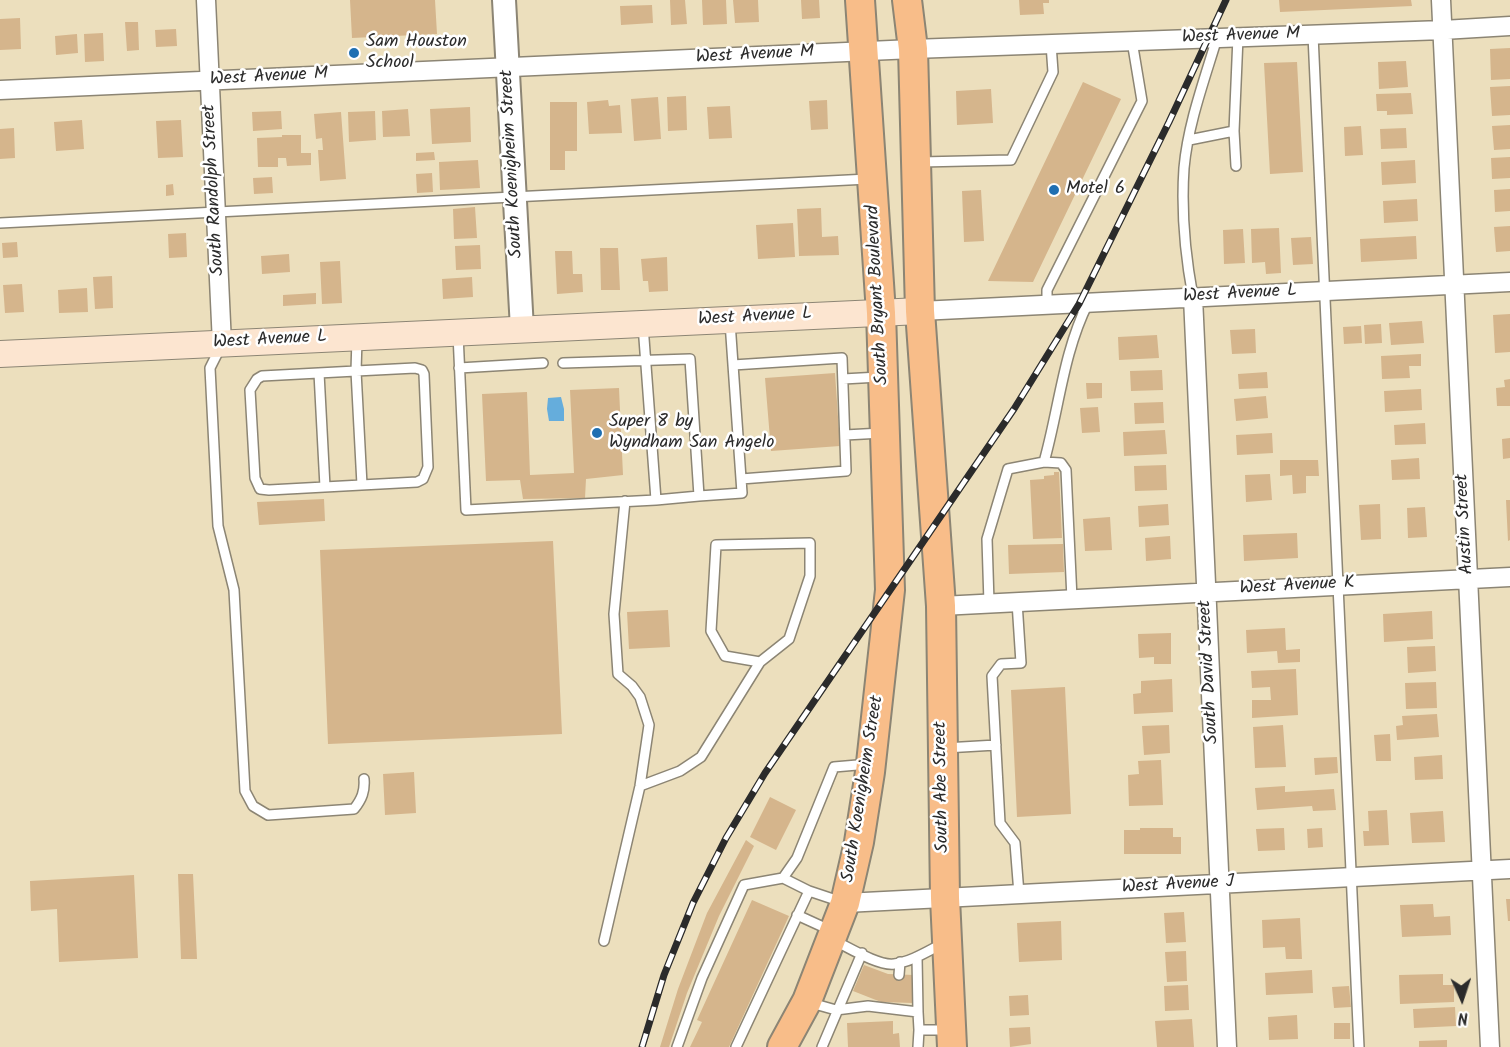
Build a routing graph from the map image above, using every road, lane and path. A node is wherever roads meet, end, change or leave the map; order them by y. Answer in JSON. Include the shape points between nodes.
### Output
{"nodes":[{"id":1,"x":206,"y":0,"type":"edge"},
{"id":2,"x":504,"y":0,"type":"edge"},
{"id":3,"x":860,"y":0,"type":"edge"},
{"id":4,"x":907,"y":0,"type":"edge"},
{"id":5,"x":1441,"y":0,"type":"edge"},
{"id":6,"x":1510,"y":26,"type":"edge"},
{"id":7,"x":1443,"y":30,"type":"junction"},
{"id":8,"x":1312,"y":35,"type":"junction"},
{"id":9,"x":1238,"y":37,"type":"junction"},
{"id":10,"x":1217,"y":38,"type":"junction"},
{"id":11,"x":1132,"y":41,"type":"junction"},
{"id":12,"x":1051,"y":44,"type":"junction"},
{"id":13,"x":913,"y":49,"type":"junction"},
{"id":14,"x":865,"y":51,"type":"junction"},
{"id":15,"x":508,"y":67,"type":"junction"},
{"id":16,"x":210,"y":81,"type":"junction"},
{"id":17,"x":0,"y":90,"type":"edge"},
{"id":18,"x":1234,"y":131,"type":"junction"},
{"id":19,"x":1189,"y":140,"type":"junction"},
{"id":20,"x":916,"y":162,"type":"junction"},
{"id":21,"x":1236,"y":166,"type":"dead end"},
{"id":22,"x":873,"y":178,"type":"junction"},
{"id":23,"x":515,"y":197,"type":"junction"},
{"id":24,"x":216,"y":212,"type":"junction"},
{"id":25,"x":0,"y":223,"type":"edge"},
{"id":26,"x":1510,"y":282,"type":"edge"},
{"id":27,"x":1455,"y":284,"type":"junction"},
{"id":28,"x":1324,"y":291,"type":"junction"},
{"id":29,"x":1193,"y":297,"type":"junction"},
{"id":30,"x":1088,"y":303,"type":"junction"},
{"id":31,"x":1047,"y":305,"type":"junction"},
{"id":32,"x":920,"y":311,"type":"junction"},
{"id":33,"x":881,"y":313,"type":"junction"},
{"id":34,"x":730,"y":319,"type":"junction"},
{"id":35,"x":643,"y":323,"type":"junction"},
{"id":36,"x":522,"y":329,"type":"junction"},
{"id":37,"x":458,"y":332,"type":"junction"},
{"id":38,"x":357,"y":337,"type":"junction"},
{"id":39,"x":222,"y":344,"type":"junction"},
{"id":40,"x":0,"y":354,"type":"edge"},
{"id":41,"x":645,"y":359,"type":"junction"},
{"id":42,"x":543,"y":363,"type":"dead end"},
{"id":43,"x":563,"y":363,"type":"dead end"},
{"id":44,"x":733,"y":365,"type":"junction"},
{"id":45,"x":459,"y":368,"type":"junction"},
{"id":46,"x":356,"y":371,"type":"junction"},
{"id":47,"x":319,"y":373,"type":"junction"},
{"id":48,"x":884,"y":377,"type":"junction"},
{"id":49,"x":843,"y":379,"type":"junction"},
{"id":50,"x":886,"y":433,"type":"junction"},
{"id":51,"x":845,"y":435,"type":"junction"},
{"id":52,"x":1044,"y":462,"type":"junction"},
{"id":53,"x":741,"y":479,"type":"junction"},
{"id":54,"x":362,"y":485,"type":"junction"},
{"id":55,"x":325,"y":487,"type":"junction"},
{"id":56,"x":699,"y":496,"type":"junction"},
{"id":57,"x":656,"y":500,"type":"junction"},
{"id":58,"x":626,"y":501,"type":"junction"},
{"id":59,"x":1510,"y":577,"type":"edge"},
{"id":60,"x":1468,"y":579,"type":"junction"},
{"id":61,"x":1338,"y":585,"type":"junction"},
{"id":62,"x":890,"y":590,"type":"joint"},
{"id":63,"x":1207,"y":592,"type":"junction"},
{"id":64,"x":1072,"y":599,"type":"junction"},
{"id":65,"x":1017,"y":602,"type":"junction"},
{"id":66,"x":988,"y":603,"type":"junction"},
{"id":67,"x":941,"y":606,"type":"junction"},
{"id":68,"x":760,"y":662,"type":"junction"},
{"id":69,"x":996,"y":745,"type":"junction"},
{"id":70,"x":943,"y":748,"type":"junction"},
{"id":71,"x":871,"y":764,"type":"junction"},
{"id":72,"x":364,"y":779,"type":"dead end"},
{"id":73,"x":640,"y":786,"type":"junction"},
{"id":74,"x":1510,"y":869,"type":"edge"},
{"id":75,"x":1482,"y":870,"type":"junction"},
{"id":76,"x":1352,"y":877,"type":"junction"},
{"id":77,"x":783,"y":878,"type":"junction"},
{"id":78,"x":1220,"y":884,"type":"junction"},
{"id":79,"x":808,"y":891,"type":"junction"},
{"id":80,"x":1019,"y":894,"type":"junction"},
{"id":81,"x":945,"y":898,"type":"junction"},
{"id":82,"x":845,"y":903,"type":"junction"},
{"id":83,"x":797,"y":915,"type":"junction"},
{"id":84,"x":833,"y":935,"type":"junction"},
{"id":85,"x":604,"y":941,"type":"dead end"},
{"id":86,"x":947,"y":941,"type":"junction"},
{"id":87,"x":862,"y":953,"type":"junction"},
{"id":88,"x":917,"y":957,"type":"junction"},
{"id":89,"x":900,"y":962,"type":"junction"},
{"id":90,"x":899,"y":975,"type":"dead end"},
{"id":91,"x":807,"y":1001,"type":"junction"},
{"id":92,"x":836,"y":1010,"type":"junction"},
{"id":93,"x":918,"y":1012,"type":"junction"},
{"id":94,"x":919,"y":1030,"type":"junction"},
{"id":95,"x":951,"y":1038,"type":"edge"},
{"id":96,"x":677,"y":1047,"type":"edge"},
{"id":97,"x":736,"y":1047,"type":"edge"},
{"id":98,"x":782,"y":1047,"type":"edge"},
{"id":99,"x":822,"y":1047,"type":"edge"},
{"id":100,"x":918,"y":1047,"type":"edge"},
{"id":101,"x":1227,"y":1047,"type":"edge"},
{"id":102,"x":1359,"y":1047,"type":"edge"},
{"id":103,"x":1490,"y":1047,"type":"edge"}],
"edges":[{"from":1,"to":16,"type":"street","name":"South Randolph Street"},
{"from":2,"to":15,"type":"street","name":"South Koenigheim Street"},
{"from":3,"to":14,"type":"main road","name":"South Bryant Boulevard"},
{"from":4,"to":13,"type":"main road"},
{"from":5,"to":7,"type":"street","name":"Austin Street"},
{"from":6,"to":7,"type":"street","name":"West Avenue M"},
{"from":7,"to":8,"type":"street","name":"West Avenue M"},
{"from":7,"to":27,"type":"street","name":"Austin Street"},
{"from":8,"to":9,"type":"street","name":"West Avenue M"},
{"from":8,"to":28,"type":"lane"},
{"from":9,"to":10,"type":"street","name":"West Avenue M"},
{"from":9,"to":18,"type":"lane"},
{"from":10,"to":11,"type":"street","name":"West Avenue M"},
{"from":10,"to":19,"type":"lane"},
{"from":11,"to":12,"type":"street","name":"West Avenue M"},
{"from":11,"to":31,"type":"lane","via":[[1142,101],[1047,290]]},
{"from":12,"to":13,"type":"street","name":"West Avenue M"},
{"from":12,"to":20,"type":"lane","via":[[1053,72],[1011,160]]},
{"from":13,"to":14,"type":"street","name":"West Avenue M"},
{"from":13,"to":20,"type":"main road"},
{"from":14,"to":15,"type":"street","name":"West Avenue M"},
{"from":14,"to":22,"type":"main road","name":"South Bryant Boulevard"},
{"from":15,"to":16,"type":"street","name":"West Avenue M"},
{"from":15,"to":23,"type":"street","name":"South Koenigheim Street"},
{"from":16,"to":17,"type":"street","name":"West Avenue M"},
{"from":16,"to":24,"type":"street","name":"South Randolph Street"},
{"from":18,"to":19,"type":"lane"},
{"from":18,"to":21,"type":"lane"},
{"from":19,"to":29,"type":"lane","via":[[1183,207]]},
{"from":20,"to":32,"type":"main road"},
{"from":22,"to":23,"type":"lane"},
{"from":22,"to":33,"type":"main road","name":"South Bryant Boulevard"},
{"from":23,"to":24,"type":"lane"},
{"from":23,"to":36,"type":"street","name":"South Koenigheim Street"},
{"from":24,"to":25,"type":"lane"},
{"from":24,"to":39,"type":"street","name":"South Randolph Street"},
{"from":26,"to":27,"type":"street","name":"West Avenue L"},
{"from":27,"to":28,"type":"street","name":"West Avenue L"},
{"from":27,"to":60,"type":"street","name":"Austin Street"},
{"from":28,"to":29,"type":"street","name":"West Avenue L"},
{"from":28,"to":61,"type":"lane"},
{"from":29,"to":30,"type":"street","name":"West Avenue L"},
{"from":29,"to":63,"type":"street","name":"South David Street"},
{"from":30,"to":31,"type":"street","name":"West Avenue L"},
{"from":30,"to":52,"type":"lane","via":[[1066,359]]},
{"from":31,"to":32,"type":"street","name":"West Avenue L"},
{"from":32,"to":33,"type":"main road","name":"West Avenue L"},
{"from":32,"to":67,"type":"main road","name":"South Abe Street"},
{"from":33,"to":34,"type":"main road","name":"West Avenue L"},
{"from":33,"to":48,"type":"main road","name":"South Bryant Boulevard"},
{"from":34,"to":35,"type":"main road","name":"West Avenue L"},
{"from":34,"to":44,"type":"lane"},
{"from":35,"to":36,"type":"main road","name":"West Avenue L"},
{"from":35,"to":41,"type":"lane"},
{"from":36,"to":37,"type":"main road","name":"West Avenue L"},
{"from":37,"to":38,"type":"main road","name":"West Avenue L"},
{"from":37,"to":45,"type":"lane"},
{"from":38,"to":39,"type":"main road","name":"West Avenue L"},
{"from":38,"to":46,"type":"lane"},
{"from":39,"to":40,"type":"main road","name":"West Avenue L"},
{"from":39,"to":72,"type":"lane","via":[[210,368],[218,526],[234,590],[245,791],[253,806],[268,815],[354,809],[365,789]]},
{"from":41,"to":43,"type":"lane"},
{"from":41,"to":56,"type":"lane","via":[[690,359]]},
{"from":41,"to":57,"type":"lane"},
{"from":42,"to":45,"type":"lane"},
{"from":44,"to":49,"type":"lane","via":[[842,358]]},
{"from":44,"to":53,"type":"lane"},
{"from":45,"to":58,"type":"lane","via":[[466,510]]},
{"from":46,"to":47,"type":"lane"},
{"from":46,"to":54,"type":"lane"},
{"from":46,"to":54,"type":"lane","via":[[415,368],[422,370],[424,386],[426,475],[417,482]]},
{"from":47,"to":55,"type":"lane"},
{"from":47,"to":55,"type":"lane","via":[[262,376],[250,390],[255,478],[260,489]]},
{"from":48,"to":49,"type":"lane"},
{"from":48,"to":50,"type":"main road","name":"South Bryant Boulevard"},
{"from":49,"to":51,"type":"lane"},
{"from":50,"to":51,"type":"lane"},
{"from":50,"to":62,"type":"main road","name":"South Bryant Boulevard"},
{"from":51,"to":53,"type":"lane","via":[[846,471]]},
{"from":52,"to":64,"type":"lane","via":[[1061,463],[1066,470]]},
{"from":52,"to":66,"type":"lane","via":[[1008,469],[987,539]]},
{"from":53,"to":56,"type":"lane","via":[[742,493]]},
{"from":54,"to":55,"type":"lane"},
{"from":56,"to":57,"type":"lane"},
{"from":57,"to":58,"type":"lane"},
{"from":58,"to":73,"type":"lane","via":[[614,614],[618,674],[640,697],[649,724]]},
{"from":59,"to":60,"type":"street","name":"West Avenue K"},
{"from":60,"to":61,"type":"street","name":"West Avenue K"},
{"from":60,"to":75,"type":"street","name":"Austin Street"},
{"from":61,"to":63,"type":"street","name":"West Avenue K"},
{"from":61,"to":76,"type":"lane"},
{"from":62,"to":71,"type":"main road","name":"South Koenigheim Street"},
{"from":63,"to":64,"type":"street","name":"West Avenue K"},
{"from":63,"to":78,"type":"street","name":"South David Street"},
{"from":64,"to":65,"type":"street","name":"West Avenue K"},
{"from":65,"to":66,"type":"street","name":"West Avenue K"},
{"from":65,"to":69,"type":"lane","via":[[1021,663],[1001,664],[992,676]]},
{"from":66,"to":67,"type":"street","name":"West Avenue K"},
{"from":67,"to":70,"type":"main road","name":"South Abe Street"},
{"from":68,"to":68,"type":"lane","via":[[789,639],[810,576],[810,543],[716,545],[711,631],[725,656]]},
{"from":68,"to":73,"type":"lane","via":[[701,757],[680,771]]},
{"from":69,"to":70,"type":"lane"},
{"from":69,"to":80,"type":"lane","via":[[1000,823],[1015,843]]},
{"from":70,"to":81,"type":"main road","name":"South Abe Street"},
{"from":71,"to":77,"type":"lane","via":[[834,767],[797,858]]},
{"from":71,"to":82,"type":"main road","name":"South Koenigheim Street"},
{"from":73,"to":85,"type":"lane"},
{"from":74,"to":75,"type":"street","name":"West Avenue J"},
{"from":75,"to":76,"type":"street","name":"West Avenue J"},
{"from":75,"to":103,"type":"street","name":"Austin Street"},
{"from":76,"to":78,"type":"street","name":"West Avenue J"},
{"from":76,"to":102,"type":"lane"},
{"from":77,"to":79,"type":"lane"},
{"from":77,"to":96,"type":"lane","via":[[744,885],[702,978]]},
{"from":78,"to":80,"type":"street","name":"West Avenue J"},
{"from":78,"to":101,"type":"street","name":"South David Street"},
{"from":79,"to":82,"type":"lane"},
{"from":79,"to":83,"type":"lane"},
{"from":80,"to":81,"type":"street","name":"West Avenue J"},
{"from":81,"to":82,"type":"street","name":"West Avenue J"},
{"from":81,"to":86,"type":"main road","name":"South Abe Street"},
{"from":82,"to":84,"type":"main road","name":"South Koenigheim Street"},
{"from":83,"to":84,"type":"lane"},
{"from":83,"to":97,"type":"lane"},
{"from":84,"to":87,"type":"lane"},
{"from":84,"to":91,"type":"main road","name":"South Koenigheim Street"},
{"from":86,"to":88,"type":"lane"},
{"from":86,"to":95,"type":"main road","name":"South Abe Street"},
{"from":87,"to":89,"type":"lane","via":[[879,966]]},
{"from":87,"to":92,"type":"lane"},
{"from":88,"to":89,"type":"lane"},
{"from":88,"to":93,"type":"lane"},
{"from":89,"to":90,"type":"lane"},
{"from":91,"to":92,"type":"lane"},
{"from":91,"to":98,"type":"main road","name":"South Koenigheim Street"},
{"from":92,"to":93,"type":"lane","via":[[869,1002]]},
{"from":92,"to":99,"type":"lane"},
{"from":93,"to":94,"type":"lane"},
{"from":94,"to":95,"type":"lane"},
{"from":94,"to":100,"type":"lane"}]}
